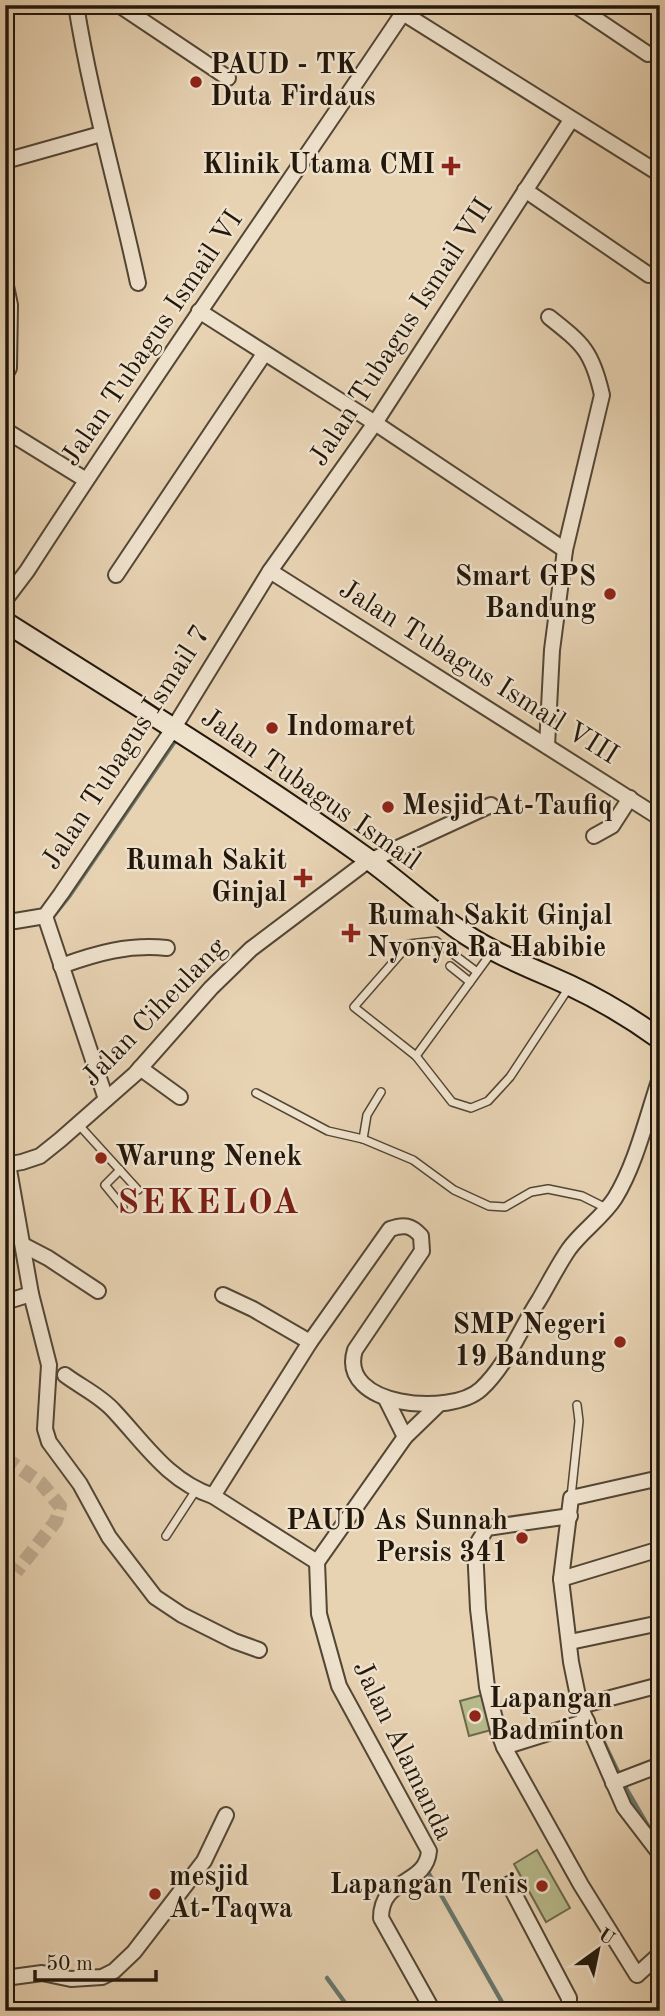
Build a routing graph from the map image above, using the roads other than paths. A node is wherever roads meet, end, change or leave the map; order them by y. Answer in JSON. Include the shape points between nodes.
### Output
{"nodes":[{"id":1,"x":76,"y":5,"type":"edge"},
{"id":2,"x":119,"y":5,"type":"edge"},
{"id":3,"x":575,"y":5,"type":"edge"},
{"id":4,"x":397,"y":9,"type":"edge"},
{"id":5,"x":648,"y":54,"type":"dead end"},
{"id":6,"x":228,"y":78,"type":"dead end"},
{"id":7,"x":571,"y":120,"type":"junction"},
{"id":8,"x":101,"y":134,"type":"junction"},
{"id":9,"x":5,"y":161,"type":"edge"},
{"id":10,"x":660,"y":174,"type":"edge"},
{"id":11,"x":526,"y":190,"type":"junction"},
{"id":12,"x":649,"y":275,"type":"dead end"},
{"id":13,"x":5,"y":281,"type":"edge"},
{"id":14,"x":138,"y":283,"type":"dead end"},
{"id":15,"x":199,"y":311,"type":"junction"},
{"id":16,"x":549,"y":317,"type":"dead end"},
{"id":17,"x":264,"y":354,"type":"junction"},
{"id":18,"x":5,"y":375,"type":"edge"},
{"id":19,"x":375,"y":423,"type":"junction"},
{"id":20,"x":5,"y":430,"type":"edge"},
{"id":21,"x":86,"y":480,"type":"junction"},
{"id":22,"x":565,"y":550,"type":"junction"},
{"id":23,"x":270,"y":571,"type":"junction"},
{"id":24,"x":116,"y":575,"type":"dead end"},
{"id":25,"x":5,"y":600,"type":"edge"},
{"id":26,"x":5,"y":622,"type":"edge"},
{"id":27,"x":173,"y":729,"type":"junction"},
{"id":28,"x":547,"y":746,"type":"junction"},
{"id":29,"x":630,"y":798,"type":"junction"},
{"id":30,"x":491,"y":805,"type":"dead end"},
{"id":31,"x":660,"y":818,"type":"edge"},
{"id":32,"x":594,"y":836,"type":"dead end"},
{"id":33,"x":370,"y":861,"type":"junction"},
{"id":34,"x":45,"y":916,"type":"junction"},
{"id":35,"x":5,"y":920,"type":"edge"},
{"id":36,"x":418,"y":943,"type":"junction"},
{"id":37,"x":167,"y":948,"type":"dead end"},
{"id":38,"x":493,"y":950,"type":"junction"},
{"id":39,"x":432,"y":953,"type":"dead end"},
{"id":40,"x":61,"y":966,"type":"junction"},
{"id":41,"x":450,"y":966,"type":"dead end"},
{"id":42,"x":477,"y":972,"type":"junction"},
{"id":43,"x":470,"y":982,"type":"junction"},
{"id":44,"x":570,"y":985,"type":"junction"},
{"id":45,"x":660,"y":1039,"type":"edge"},
{"id":46,"x":416,"y":1056,"type":"junction"},
{"id":47,"x":140,"y":1068,"type":"junction"},
{"id":48,"x":660,"y":1078,"type":"edge"},
{"id":49,"x":256,"y":1093,"type":"dead end"},
{"id":50,"x":381,"y":1093,"type":"dead end"},
{"id":51,"x":180,"y":1097,"type":"dead end"},
{"id":52,"x":106,"y":1099,"type":"junction"},
{"id":53,"x":78,"y":1124,"type":"junction"},
{"id":54,"x":363,"y":1139,"type":"junction"},
{"id":55,"x":6,"y":1164,"type":"edge"},
{"id":56,"x":120,"y":1170,"type":"junction"},
{"id":57,"x":138,"y":1189,"type":"dead end"},
{"id":58,"x":123,"y":1207,"type":"dead end"},
{"id":59,"x":606,"y":1208,"type":"junction"},
{"id":60,"x":23,"y":1245,"type":"junction"},
{"id":61,"x":98,"y":1291,"type":"dead end"},
{"id":62,"x":32,"y":1294,"type":"junction"},
{"id":63,"x":223,"y":1295,"type":"dead end"},
{"id":64,"x":5,"y":1302,"type":"edge"},
{"id":65,"x":310,"y":1342,"type":"junction"},
{"id":66,"x":65,"y":1375,"type":"dead end"},
{"id":67,"x":386,"y":1399,"type":"junction"},
{"id":68,"x":438,"y":1405,"type":"junction"},
{"id":69,"x":577,"y":1405,"type":"dead end"},
{"id":70,"x":405,"y":1437,"type":"junction"},
{"id":71,"x":660,"y":1478,"type":"edge"},
{"id":72,"x":196,"y":1490,"type":"junction"},
{"id":73,"x":213,"y":1496,"type":"junction"},
{"id":74,"x":571,"y":1498,"type":"junction"},
{"id":75,"x":570,"y":1516,"type":"junction"},
{"id":76,"x":166,"y":1535,"type":"dead end"},
{"id":77,"x":660,"y":1549,"type":"edge"},
{"id":78,"x":317,"y":1562,"type":"junction"},
{"id":79,"x":561,"y":1579,"type":"junction"},
{"id":80,"x":660,"y":1623,"type":"edge"},
{"id":81,"x":570,"y":1643,"type":"junction"},
{"id":82,"x":259,"y":1650,"type":"dead end"},
{"id":83,"x":660,"y":1685,"type":"edge"},
{"id":84,"x":580,"y":1706,"type":"junction"},
{"id":85,"x":587,"y":1721,"type":"junction"},
{"id":86,"x":504,"y":1747,"type":"junction"},
{"id":87,"x":660,"y":1765,"type":"edge"},
{"id":88,"x":613,"y":1783,"type":"junction"},
{"id":89,"x":226,"y":1815,"type":"dead end"},
{"id":90,"x":660,"y":1829,"type":"edge"},
{"id":91,"x":645,"y":1834,"type":"junction"},
{"id":92,"x":660,"y":1854,"type":"edge"},
{"id":93,"x":509,"y":1884,"type":"dead end"},
{"id":94,"x":660,"y":1954,"type":"edge"},
{"id":95,"x":5,"y":1978,"type":"edge"},
{"id":96,"x":433,"y":2011,"type":"edge"},
{"id":97,"x":563,"y":2011,"type":"edge"}],
"edges":[{"from":1,"to":8,"type":"street"},
{"from":2,"to":6,"type":"street"},
{"from":3,"to":5,"type":"street"},
{"from":4,"to":7,"type":"street"},
{"from":4,"to":15,"type":"street","name":"Jalan Tubagus Ismail VI"},
{"from":7,"to":10,"type":"street"},
{"from":7,"to":11,"type":"street","name":"Jalan Tubagus Ismail VII"},
{"from":8,"to":9,"type":"street"},
{"from":8,"to":14,"type":"street"},
{"from":11,"to":12,"type":"street"},
{"from":11,"to":19,"type":"street","name":"Jalan Tubagus Ismail VII"},
{"from":13,"to":18,"type":"street","via":[[10,305]]},
{"from":15,"to":17,"type":"street"},
{"from":15,"to":21,"type":"street","name":"Jalan Tubagus Ismail VI"},
{"from":16,"to":22,"type":"street","via":[[583,344],[602,395]]},
{"from":17,"to":19,"type":"street"},
{"from":17,"to":24,"type":"street"},
{"from":19,"to":22,"type":"street"},
{"from":19,"to":23,"type":"street","name":"Jalan Tubagus Ismail VII"},
{"from":20,"to":21,"type":"street"},
{"from":21,"to":25,"type":"street","name":"Jalan Tubagus Ismail VI"},
{"from":22,"to":28,"type":"street","via":[[552,650]]},
{"from":23,"to":27,"type":"street","name":"Jalan Tubagus Ismail 7"},
{"from":23,"to":28,"type":"street","name":"Jalan Tubagus Ismail VIII"},
{"from":26,"to":27,"type":"main road","name":"Jalan Tubagus Ismail"},
{"from":27,"to":33,"type":"main road","name":"Jalan Tubagus Ismail"},
{"from":27,"to":34,"type":"street","name":"Jalan Tubagus Ismail 7"},
{"from":28,"to":29,"type":"street","name":"Jalan Tubagus Ismail VIII"},
{"from":29,"to":31,"type":"street","name":"Jalan Tubagus Ismail VIII"},
{"from":29,"to":32,"type":"street","via":[[612,826]]},
{"from":30,"to":33,"type":"street","name":"Jalan Ciheulang"},
{"from":33,"to":38,"type":"main road","name":"Jalan Tubagus Ismail"},
{"from":33,"to":47,"type":"street","name":"Jalan Ciheulang","via":[[251,949]]},
{"from":34,"to":35,"type":"street"},
{"from":34,"to":40,"type":"street"},
{"from":36,"to":39,"type":"lane"},
{"from":36,"to":42,"type":"lane","via":[[436,941]]},
{"from":36,"to":46,"type":"lane","via":[[401,952],[354,1007]]},
{"from":37,"to":40,"type":"street","via":[[118,948]]},
{"from":38,"to":42,"type":"lane"},
{"from":38,"to":44,"type":"main road","name":"Jalan Tubagus Ismail"},
{"from":40,"to":52,"type":"street"},
{"from":41,"to":43,"type":"lane"},
{"from":42,"to":43,"type":"lane"},
{"from":43,"to":46,"type":"lane"},
{"from":44,"to":45,"type":"main road","name":"Jalan Tubagus Ismail"},
{"from":44,"to":46,"type":"lane","via":[[510,1077],[488,1101],[471,1108],[452,1102]]},
{"from":47,"to":51,"type":"street"},
{"from":47,"to":52,"type":"street","name":"Jalan Ciheulang"},
{"from":48,"to":59,"type":"street","via":[[626,1176]]},
{"from":49,"to":54,"type":"lane","via":[[328,1131]]},
{"from":50,"to":54,"type":"lane","via":[[367,1115]]},
{"from":52,"to":53,"type":"street","name":"Jalan Ciheulang"},
{"from":53,"to":55,"type":"street","name":"Jalan Ciheulang","via":[[40,1156]]},
{"from":53,"to":56,"type":"lane"},
{"from":54,"to":59,"type":"lane","via":[[413,1160],[454,1190],[489,1206],[505,1207],[531,1192],[548,1189],[582,1196]]},
{"from":55,"to":60,"type":"street"},
{"from":56,"to":57,"type":"lane"},
{"from":56,"to":58,"type":"lane","via":[[105,1185]]},
{"from":59,"to":68,"type":"street","via":[[569,1249],[481,1390],[457,1403]]},
{"from":60,"to":61,"type":"street"},
{"from":60,"to":62,"type":"street"},
{"from":62,"to":64,"type":"street"},
{"from":62,"to":82,"type":"street","via":[[49,1365],[46,1436],[80,1484],[108,1537],[155,1597],[182,1615]]},
{"from":63,"to":65,"type":"street"},
{"from":65,"to":67,"type":"street","via":[[390,1229],[413,1227],[421,1236],[422,1251],[355,1350],[351,1363],[363,1385]]},
{"from":65,"to":73,"type":"street"},
{"from":66,"to":72,"type":"street","via":[[112,1408],[152,1456]]},
{"from":67,"to":68,"type":"street"},
{"from":67,"to":70,"type":"street"},
{"from":68,"to":70,"type":"street"},
{"from":69,"to":74,"type":"lane"},
{"from":70,"to":78,"type":"street"},
{"from":71,"to":74,"type":"street"},
{"from":72,"to":73,"type":"street"},
{"from":72,"to":76,"type":"lane"},
{"from":73,"to":78,"type":"street"},
{"from":74,"to":75,"type":"street"},
{"from":75,"to":79,"type":"street"},
{"from":75,"to":86,"type":"street","via":[[487,1528],[475,1546],[487,1687]]},
{"from":77,"to":79,"type":"street"},
{"from":78,"to":96,"type":"street","name":"Jalan Alamanda","via":[[319,1614],[339,1686],[429,1851],[428,1862],[419,1872],[381,1903],[381,1918]]},
{"from":79,"to":81,"type":"street"},
{"from":80,"to":81,"type":"street"},
{"from":81,"to":84,"type":"street"},
{"from":83,"to":84,"type":"street"},
{"from":84,"to":85,"type":"street"},
{"from":85,"to":86,"type":"street"},
{"from":85,"to":88,"type":"street"},
{"from":86,"to":94,"type":"street","via":[[636,1975]]},
{"from":87,"to":88,"type":"street"},
{"from":88,"to":91,"type":"street"},
{"from":89,"to":95,"type":"street","via":[[204,1861],[114,1971],[102,1977],[71,1979],[43,1973]]},
{"from":90,"to":91,"type":"street"},
{"from":91,"to":92,"type":"street"},
{"from":93,"to":97,"type":"street","via":[[569,1998]]}]}
